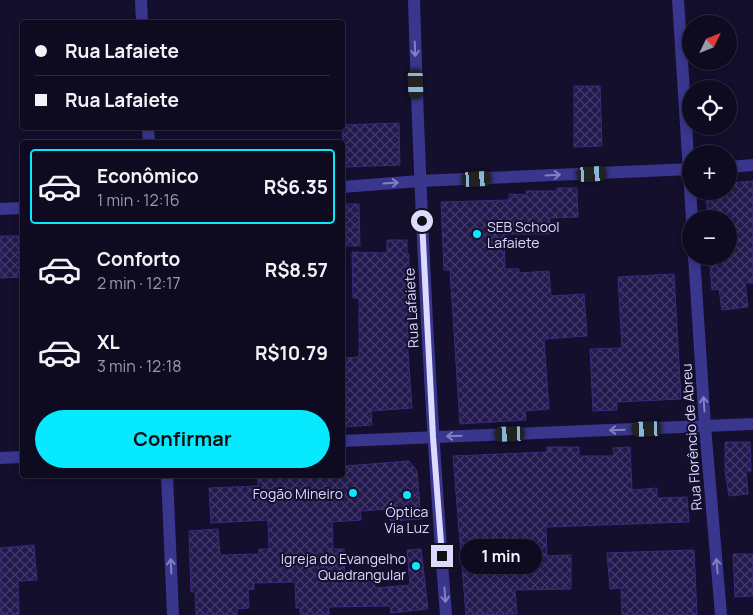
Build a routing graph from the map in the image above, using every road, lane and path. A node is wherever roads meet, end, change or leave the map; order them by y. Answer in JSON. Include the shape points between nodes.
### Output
{"nodes":[{"id":1,"x":140,"y":0,"type":"edge"},
{"id":2,"x":414,"y":0,"type":"edge"},
{"id":3,"x":678,"y":0,"type":"edge"},
{"id":4,"x":142,"y":20,"type":"edge"},
{"id":5,"x":688,"y":145,"type":"edge"},
{"id":6,"x":753,"y":165,"type":"edge"},
{"id":7,"x":737,"y":166,"type":"edge"},
{"id":8,"x":682,"y":169,"type":"edge"},
{"id":9,"x":420,"y":181,"type":"junction"},
{"id":10,"x":345,"y":187,"type":"edge"},
{"id":11,"x":20,"y":208,"type":"edge"},
{"id":12,"x":0,"y":209,"type":"edge"},
{"id":13,"x":695,"y":265,"type":"edge"},
{"id":14,"x":753,"y":424,"type":"edge"},
{"id":15,"x":705,"y":426,"type":"junction"},
{"id":16,"x":433,"y":437,"type":"junction"},
{"id":17,"x":345,"y":441,"type":"edge"},
{"id":18,"x":20,"y":457,"type":"edge"},
{"id":19,"x":0,"y":458,"type":"edge"},
{"id":20,"x":167,"y":478,"type":"edge"},
{"id":21,"x":173,"y":615,"type":"edge"},
{"id":22,"x":446,"y":615,"type":"edge"},
{"id":23,"x":721,"y":615,"type":"edge"}],
"edges":[{"from":1,"to":4,"type":"street"},
{"from":2,"to":9,"type":"street","name":"Rua Lafaiete","one_way":true},
{"from":3,"to":5,"type":"street"},
{"from":6,"to":7,"type":"street"},
{"from":9,"to":8,"type":"street","one_way":true},
{"from":10,"to":9,"type":"street","one_way":true},
{"from":9,"to":16,"type":"street","name":"Rua Lafaiete"},
{"from":11,"to":12,"type":"street"},
{"from":15,"to":13,"type":"street","name":"Rua Florêncio de Abreu","one_way":true},
{"from":14,"to":15,"type":"street"},
{"from":15,"to":16,"type":"street","one_way":true},
{"from":23,"to":15,"type":"street","name":"Rua Florêncio de Abreu","one_way":true},
{"from":16,"to":17,"type":"street"},
{"from":16,"to":22,"type":"street","name":"Rua Lafaiete","one_way":true},
{"from":18,"to":19,"type":"street"},
{"from":21,"to":20,"type":"street","one_way":true}]}
